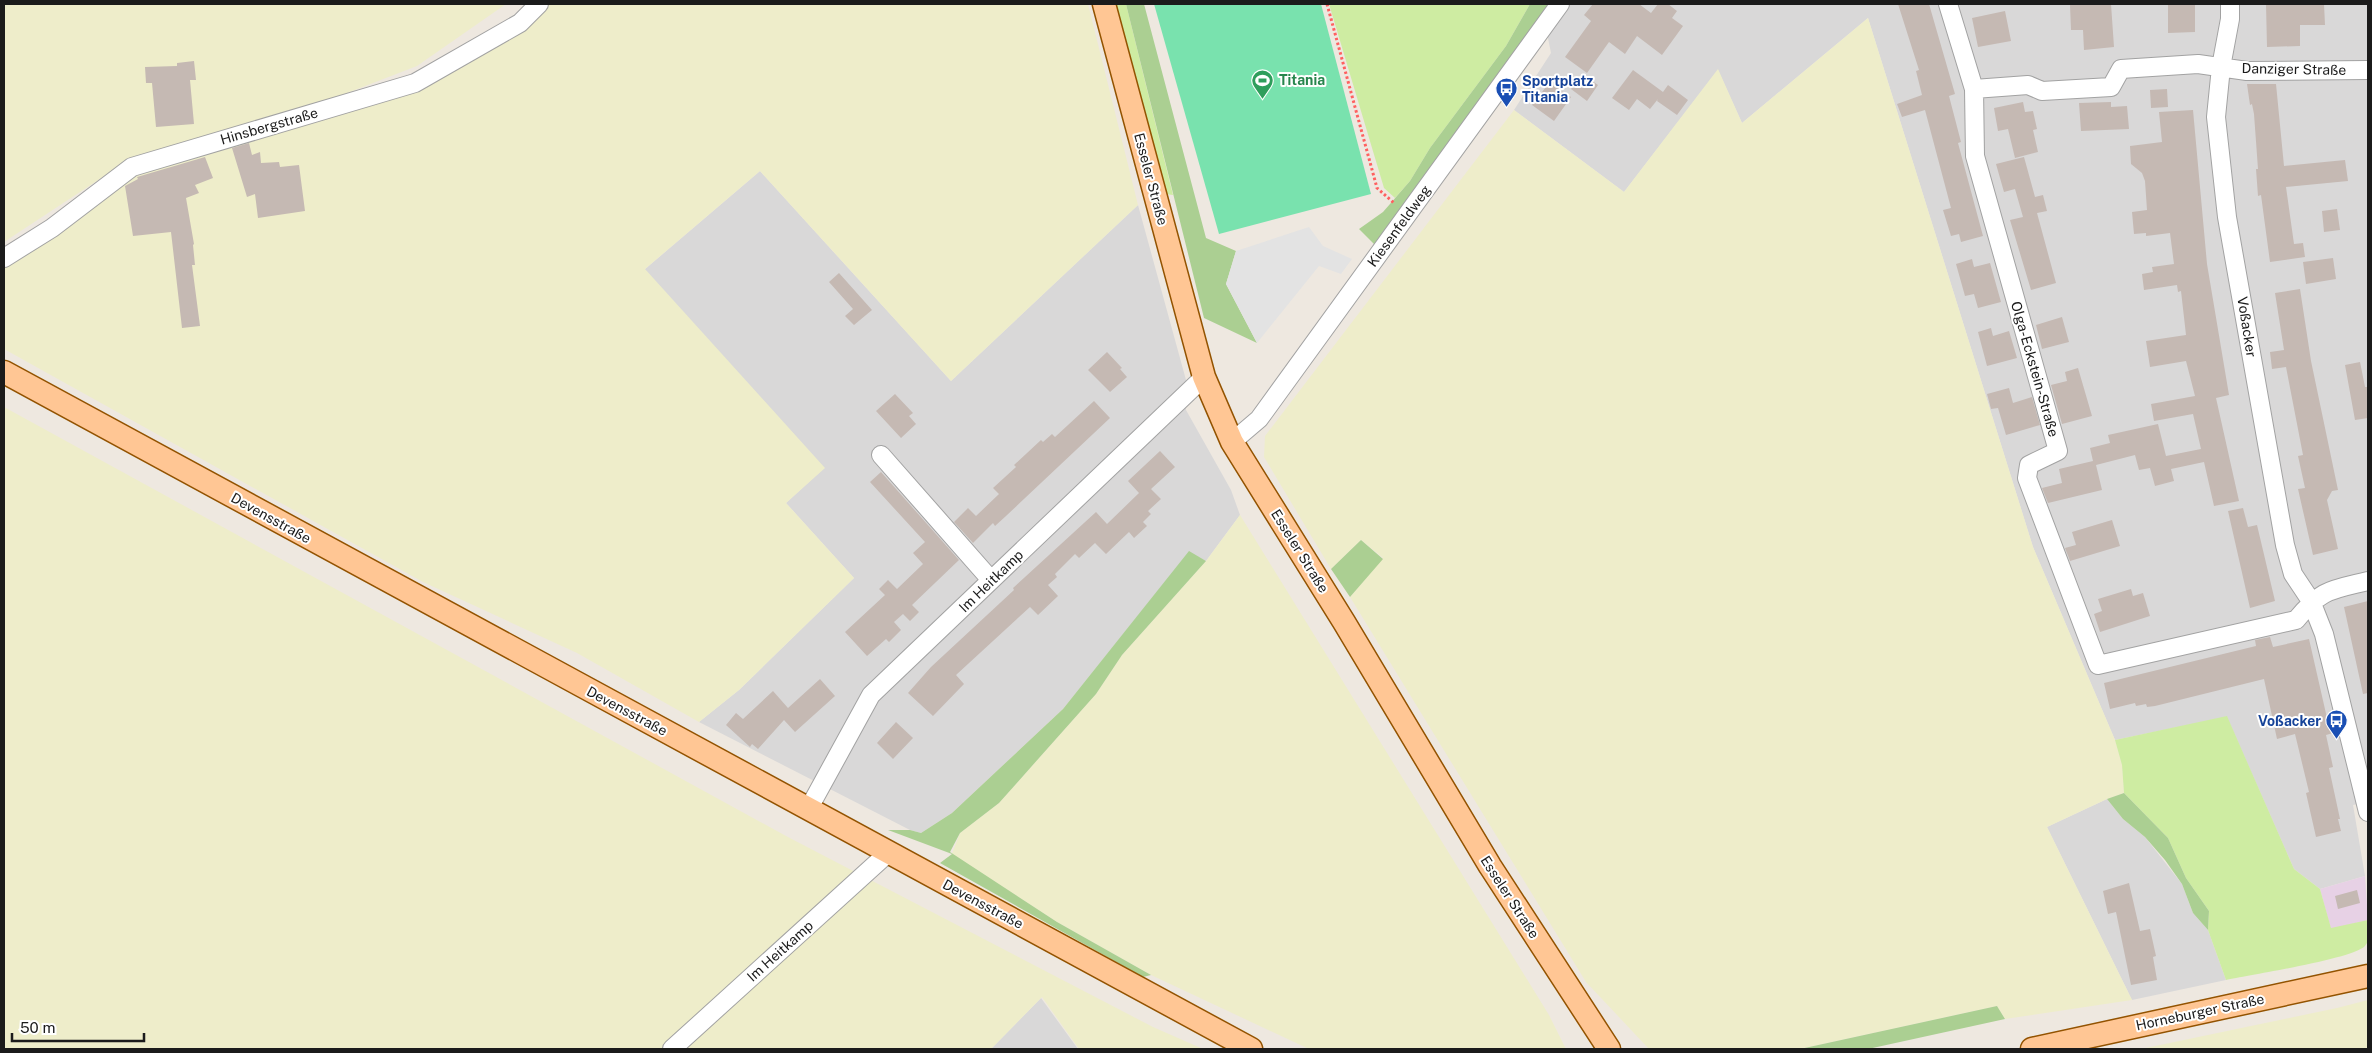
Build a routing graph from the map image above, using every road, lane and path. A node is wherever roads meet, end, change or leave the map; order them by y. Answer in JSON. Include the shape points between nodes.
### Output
{"nodes":[{"id":1,"x":539,"y":4,"type":"edge"},
{"id":2,"x":1104,"y":4,"type":"edge"},
{"id":3,"x":1327,"y":4,"type":"edge"},
{"id":4,"x":1560,"y":4,"type":"edge"},
{"id":5,"x":1948,"y":4,"type":"edge"},
{"id":6,"x":2230,"y":4,"type":"edge"},
{"id":7,"x":2221,"y":66,"type":"junction"},
{"id":8,"x":2368,"y":70,"type":"edge"},
{"id":9,"x":1974,"y":89,"type":"junction"},
{"id":10,"x":1407,"y":215,"type":"junction"},
{"id":11,"x":4,"y":258,"type":"edge"},
{"id":12,"x":4,"y":372,"type":"edge"},
{"id":13,"x":1204,"y":377,"type":"junction"},
{"id":14,"x":1232,"y":442,"type":"junction"},
{"id":15,"x":881,"y":454,"type":"dead end"},
{"id":16,"x":991,"y":580,"type":"junction"},
{"id":17,"x":2368,"y":581,"type":"edge"},
{"id":18,"x":2311,"y":601,"type":"junction"},
{"id":19,"x":809,"y":808,"type":"junction"},
{"id":20,"x":2368,"y":812,"type":"edge"},
{"id":21,"x":888,"y":853,"type":"junction"},
{"id":22,"x":2368,"y":976,"type":"edge"},
{"id":23,"x":672,"y":1049,"type":"edge"},
{"id":24,"x":1251,"y":1049,"type":"edge"},
{"id":25,"x":1609,"y":1049,"type":"edge"},
{"id":26,"x":2032,"y":1049,"type":"edge"}],
"edges":[{"from":1,"to":11,"type":"street","name":"Hinsbergstraße","via":[[520,23],[416,83],[132,167],[52,228]]},
{"from":2,"to":13,"type":"main road","name":"Esseler Straße"},
{"from":3,"to":10,"type":"path","via":[[1377,188]]},
{"from":4,"to":10,"type":"street","name":"Kiesenfeldweg"},
{"from":5,"to":9,"type":"street","name":"Olga-Eckstein-Straße"},
{"from":6,"to":7,"type":"street","name":"Voßacker"},
{"from":7,"to":8,"type":"street","name":"Danziger Straße","via":[[2247,71]]},
{"from":7,"to":9,"type":"street","via":[[2198,64],[2121,69],[2111,86],[2042,91],[2028,85]]},
{"from":7,"to":18,"type":"street","name":"Voßacker","via":[[2216,117],[2227,217],[2285,545],[2293,574]]},
{"from":9,"to":18,"type":"street","name":"Olga-Eckstein-Straße","via":[[1975,156],[2058,451],[2029,465],[2028,478],[2098,665],[2296,620]]},
{"from":10,"to":14,"type":"street","name":"Kiesenfeldweg","via":[[1259,419]]},
{"from":12,"to":19,"type":"main road","name":"Devensstraße"},
{"from":13,"to":14,"type":"main road","name":"Esseler Straße"},
{"from":13,"to":16,"type":"street","name":"Im Heitkamp"},
{"from":14,"to":25,"type":"main road","name":"Esseler Straße","via":[[1490,866]]},
{"from":15,"to":16,"type":"street"},
{"from":16,"to":19,"type":"street","name":"Im Heitkamp","via":[[871,695]]},
{"from":17,"to":18,"type":"street","via":[[2327,591]]},
{"from":18,"to":20,"type":"street","name":"Voßacker","via":[[2324,634]]},
{"from":19,"to":21,"type":"main road","name":"Devensstraße"},
{"from":21,"to":23,"type":"street","name":"Im Heitkamp"},
{"from":21,"to":24,"type":"main road","name":"Devensstraße"},
{"from":22,"to":26,"type":"main road","name":"Horneburger Straße"}]}
